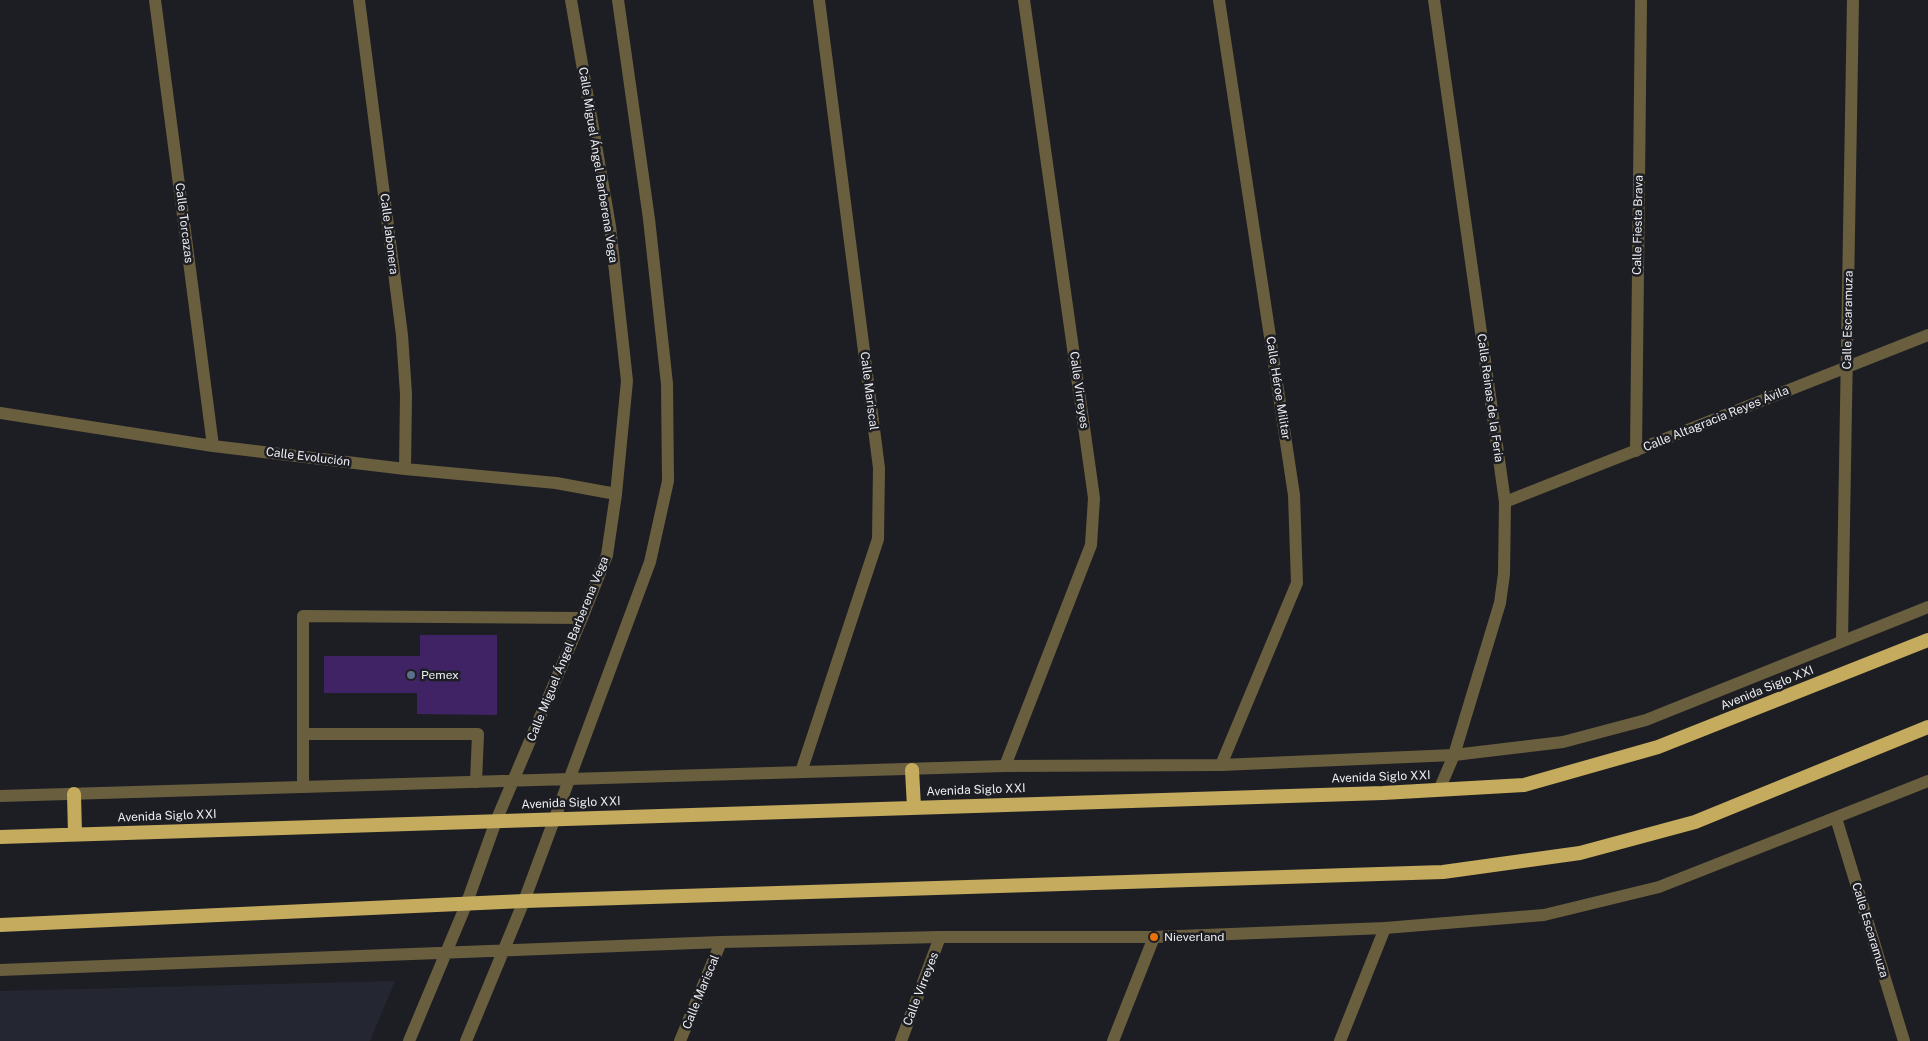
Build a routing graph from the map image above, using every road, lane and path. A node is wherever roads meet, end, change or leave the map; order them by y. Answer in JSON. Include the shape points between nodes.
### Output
{"nodes":[{"id":1,"x":155,"y":0,"type":"edge"},
{"id":2,"x":359,"y":0,"type":"edge"},
{"id":3,"x":571,"y":0,"type":"edge"},
{"id":4,"x":618,"y":0,"type":"edge"},
{"id":5,"x":819,"y":0,"type":"edge"},
{"id":6,"x":1024,"y":0,"type":"edge"},
{"id":7,"x":1219,"y":0,"type":"edge"},
{"id":8,"x":1434,"y":0,"type":"edge"},
{"id":9,"x":1641,"y":0,"type":"edge"},
{"id":10,"x":1853,"y":0,"type":"edge"},
{"id":11,"x":1928,"y":335,"type":"edge"},
{"id":12,"x":1848,"y":367,"type":"junction"},
{"id":13,"x":0,"y":413,"type":"edge"},
{"id":14,"x":213,"y":446,"type":"junction"},
{"id":15,"x":1636,"y":451,"type":"junction"},
{"id":16,"x":405,"y":469,"type":"junction"},
{"id":17,"x":616,"y":494,"type":"junction"},
{"id":18,"x":1504,"y":502,"type":"junction"},
{"id":19,"x":1928,"y":606,"type":"edge"},
{"id":20,"x":582,"y":618,"type":"junction"},
{"id":21,"x":1842,"y":640,"type":"junction"},
{"id":22,"x":1928,"y":640,"type":"edge"},
{"id":23,"x":1928,"y":727,"type":"edge"},
{"id":24,"x":303,"y":734,"type":"junction"},
{"id":25,"x":1454,"y":756,"type":"junction"},
{"id":26,"x":1221,"y":765,"type":"junction"},
{"id":27,"x":1005,"y":766,"type":"junction"},
{"id":28,"x":912,"y":770,"type":"junction"},
{"id":29,"x":801,"y":772,"type":"junction"},
{"id":30,"x":571,"y":777,"type":"junction"},
{"id":31,"x":513,"y":781,"type":"junction"},
{"id":32,"x":1928,"y":781,"type":"edge"},
{"id":33,"x":476,"y":782,"type":"junction"},
{"id":34,"x":304,"y":787,"type":"junction"},
{"id":35,"x":1439,"y":790,"type":"junction"},
{"id":36,"x":74,"y":794,"type":"junction"},
{"id":37,"x":0,"y":796,"type":"edge"},
{"id":38,"x":914,"y":807,"type":"junction"},
{"id":39,"x":555,"y":818,"type":"junction"},
{"id":40,"x":1836,"y":818,"type":"junction"},
{"id":41,"x":496,"y":821,"type":"junction"},
{"id":42,"x":75,"y":834,"type":"junction"},
{"id":43,"x":0,"y":836,"type":"edge"},
{"id":44,"x":524,"y":901,"type":"junction"},
{"id":45,"x":466,"y":905,"type":"junction"},
{"id":46,"x":0,"y":925,"type":"edge"},
{"id":47,"x":1385,"y":928,"type":"junction"},
{"id":48,"x":940,"y":937,"type":"junction"},
{"id":49,"x":1154,"y":937,"type":"junction"},
{"id":50,"x":721,"y":942,"type":"junction"},
{"id":51,"x":504,"y":950,"type":"junction"},
{"id":52,"x":446,"y":954,"type":"junction"},
{"id":53,"x":0,"y":970,"type":"edge"},
{"id":54,"x":409,"y":1041,"type":"edge"},
{"id":55,"x":466,"y":1041,"type":"edge"},
{"id":56,"x":680,"y":1041,"type":"edge"},
{"id":57,"x":901,"y":1041,"type":"edge"},
{"id":58,"x":1113,"y":1041,"type":"edge"},
{"id":59,"x":1340,"y":1041,"type":"edge"},
{"id":60,"x":1904,"y":1041,"type":"edge"}],
"edges":[{"from":1,"to":14,"type":"street","name":"Calle Torcazas"},
{"from":2,"to":16,"type":"street","name":"Calle Jabonera","via":[[402,335],[406,394]]},
{"from":3,"to":17,"type":"street","name":"Calle Miguel Ángel Barberena Vega","via":[[610,226],[627,381]]},
{"from":4,"to":30,"type":"street","via":[[668,384],[668,481],[650,562]]},
{"from":5,"to":29,"type":"street","name":"Calle Mariscal","via":[[879,468],[878,539]]},
{"from":6,"to":27,"type":"street","name":"Calle Virreyes","via":[[1094,498],[1091,545]]},
{"from":7,"to":26,"type":"street","name":"Calle Héroe Militar","via":[[1294,495],[1297,584]]},
{"from":8,"to":18,"type":"street","name":"Calle Reinas de la Feria"},
{"from":9,"to":15,"type":"street","name":"Calle Fiesta Brava"},
{"from":10,"to":12,"type":"street","name":"Calle Escaramuza"},
{"from":11,"to":12,"type":"street","name":"Calle Altagracia Reyes Ávila"},
{"from":12,"to":15,"type":"street","name":"Calle Altagracia Reyes Ávila"},
{"from":12,"to":21,"type":"street","name":"Calle Escaramuza"},
{"from":13,"to":14,"type":"street","name":"Calle Evolución"},
{"from":14,"to":16,"type":"street","name":"Calle Evolución"},
{"from":15,"to":18,"type":"street","name":"Calle Altagracia Reyes Ávila"},
{"from":16,"to":17,"type":"street","name":"Calle Evolución","via":[[556,483]]},
{"from":17,"to":20,"type":"street","name":"Calle Miguel Ángel Barberena Vega","via":[[607,555]]},
{"from":18,"to":25,"type":"street","name":"Calle Reinas de la Feria","via":[[1504,574],[1500,604]]},
{"from":19,"to":21,"type":"street","name":"Avenida Siglo XXI"},
{"from":20,"to":24,"type":"street","via":[[302,616]]},
{"from":20,"to":31,"type":"street","name":"Calle Miguel Ángel Barberena Vega"},
{"from":21,"to":25,"type":"street","name":"Avenida Siglo XXI","via":[[1646,720],[1563,742]]},
{"from":22,"to":35,"type":"highway","name":"Avenida Siglo XXI","via":[[1658,747],[1524,785]]},
{"from":23,"to":44,"type":"highway","via":[[1695,822],[1580,853],[1443,872]]},
{"from":24,"to":33,"type":"street","via":[[478,734]]},
{"from":24,"to":34,"type":"street"},
{"from":25,"to":26,"type":"street","name":"Avenida Siglo XXI"},
{"from":25,"to":35,"type":"street","name":"Calle Reinas de la Feria"},
{"from":26,"to":27,"type":"street","name":"Avenida Siglo XXI"},
{"from":27,"to":28,"type":"street","name":"Avenida Siglo XXI"},
{"from":28,"to":29,"type":"street","name":"Avenida Siglo XXI"},
{"from":28,"to":38,"type":"highway"},
{"from":29,"to":30,"type":"street","name":"Avenida Siglo XXI"},
{"from":30,"to":31,"type":"street","name":"Avenida Siglo XXI"},
{"from":30,"to":39,"type":"street"},
{"from":31,"to":33,"type":"street","name":"Avenida Siglo XXI"},
{"from":31,"to":41,"type":"street","name":"Calle Miguel Ángel Barberena Vega"},
{"from":32,"to":40,"type":"street"},
{"from":33,"to":34,"type":"street","name":"Avenida Siglo XXI"},
{"from":34,"to":36,"type":"street","name":"Avenida Siglo XXI"},
{"from":35,"to":38,"type":"highway","name":"Avenida Siglo XXI"},
{"from":36,"to":37,"type":"street","name":"Avenida Siglo XXI"},
{"from":36,"to":42,"type":"highway"},
{"from":38,"to":39,"type":"highway","name":"Avenida Siglo XXI"},
{"from":39,"to":41,"type":"highway","name":"Avenida Siglo XXI"},
{"from":39,"to":44,"type":"street"},
{"from":40,"to":47,"type":"street","via":[[1659,886],[1544,915]]},
{"from":40,"to":60,"type":"street","name":"Calle Escaramuza"},
{"from":41,"to":42,"type":"highway","name":"Avenida Siglo XXI"},
{"from":41,"to":45,"type":"street","name":"Calle Miguel Ángel Barberena Vega"},
{"from":42,"to":43,"type":"highway","name":"Avenida Siglo XXI"},
{"from":44,"to":45,"type":"highway"},
{"from":44,"to":51,"type":"street"},
{"from":45,"to":46,"type":"highway"},
{"from":45,"to":52,"type":"street","name":"Calle Miguel Ángel Barberena Vega"},
{"from":47,"to":49,"type":"street"},
{"from":47,"to":59,"type":"street"},
{"from":48,"to":49,"type":"street"},
{"from":48,"to":50,"type":"street"},
{"from":48,"to":57,"type":"street","name":"Calle Virreyes"},
{"from":49,"to":58,"type":"street"},
{"from":50,"to":51,"type":"street"},
{"from":50,"to":56,"type":"street","name":"Calle Mariscal"},
{"from":51,"to":52,"type":"street"},
{"from":51,"to":55,"type":"street"},
{"from":52,"to":53,"type":"street"},
{"from":52,"to":54,"type":"street","name":"Calle Miguel Ángel Barberena Vega"}]}
